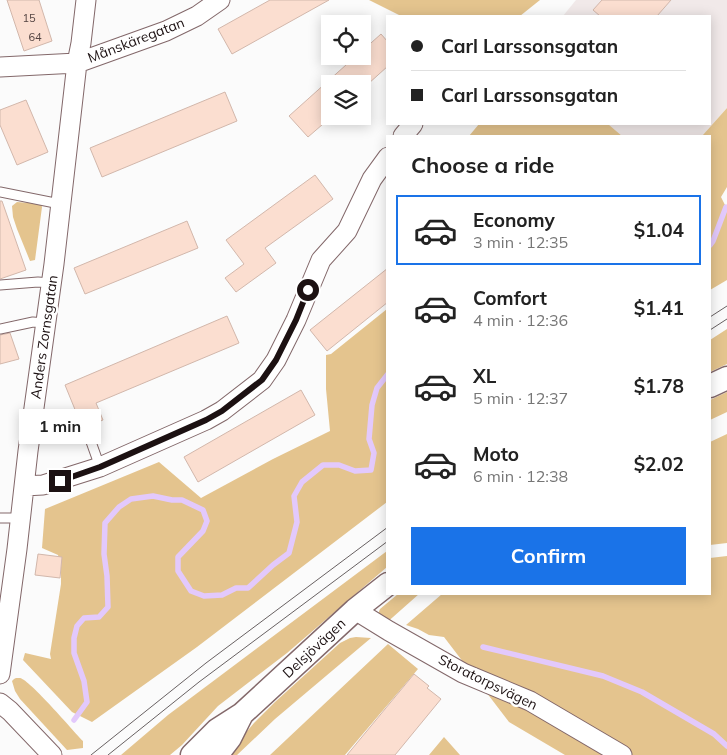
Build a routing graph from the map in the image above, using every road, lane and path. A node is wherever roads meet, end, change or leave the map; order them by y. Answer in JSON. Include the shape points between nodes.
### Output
{"nodes":[{"id":1,"x":86,"y":0,"type":"edge"},
{"id":2,"x":220,"y":0,"type":"edge"},
{"id":3,"x":77,"y":63,"type":"junction"},
{"id":4,"x":0,"y":67,"type":"edge"},
{"id":5,"x":412,"y":125,"type":"edge"},
{"id":6,"x":404,"y":135,"type":"edge"},
{"id":7,"x":386,"y":160,"type":"edge"},
{"id":8,"x":0,"y":192,"type":"edge"},
{"id":9,"x":60,"y":204,"type":"junction"},
{"id":10,"x":51,"y":283,"type":"junction"},
{"id":11,"x":0,"y":285,"type":"edge"},
{"id":12,"x":45,"y":323,"type":"junction"},
{"id":13,"x":0,"y":329,"type":"edge"},
{"id":14,"x":727,"y":378,"type":"edge"},
{"id":15,"x":711,"y":386,"type":"edge"},
{"id":16,"x":90,"y":439,"type":"dead end"},
{"id":17,"x":100,"y":467,"type":"junction"},
{"id":18,"x":24,"y":486,"type":"junction"},
{"id":19,"x":0,"y":518,"type":"edge"},
{"id":20,"x":20,"y":518,"type":"junction"},
{"id":21,"x":386,"y":586,"type":"edge"},
{"id":22,"x":355,"y":610,"type":"junction"},
{"id":23,"x":0,"y":674,"type":"edge"},
{"id":24,"x":0,"y":703,"type":"edge"},
{"id":25,"x":242,"y":714,"type":"junction"},
{"id":26,"x":52,"y":755,"type":"edge"},
{"id":27,"x":192,"y":755,"type":"edge"},
{"id":28,"x":217,"y":755,"type":"edge"},
{"id":29,"x":622,"y":755,"type":"edge"}],
"edges":[{"from":1,"to":3,"type":"street","name":"Anders Zornsgatan"},
{"from":2,"to":3,"type":"street","name":"Månskäregatan","via":[[166,31]]},
{"from":3,"to":4,"type":"street","name":"Månskäregatan"},
{"from":3,"to":9,"type":"street","name":"Anders Zornsgatan"},
{"from":5,"to":6,"type":"street"},
{"from":7,"to":17,"type":"street","via":[[372,179],[347,231],[321,260],[296,320],[262,380],[206,420]]},
{"from":8,"to":9,"type":"lane"},
{"from":9,"to":10,"type":"street","name":"Anders Zornsgatan"},
{"from":10,"to":11,"type":"lane"},
{"from":10,"to":12,"type":"street","name":"Anders Zornsgatan"},
{"from":12,"to":13,"type":"lane","via":[[33,322]]},
{"from":12,"to":18,"type":"street","name":"Anders Zornsgatan"},
{"from":14,"to":15,"type":"street"},
{"from":16,"to":17,"type":"lane"},
{"from":17,"to":18,"type":"street","via":[[43,485]]},
{"from":18,"to":20,"type":"street","name":"Anders Zornsgatan"},
{"from":19,"to":20,"type":"lane"},
{"from":20,"to":23,"type":"street","name":"Anders Zornsgatan"},
{"from":21,"to":22,"type":"street","name":"Delsjövägen"},
{"from":22,"to":25,"type":"street","name":"Delsjövägen"},
{"from":22,"to":29,"type":"street","name":"Storatorpsvägen","via":[[463,673],[530,701]]},
{"from":24,"to":26,"type":"street"},
{"from":25,"to":27,"type":"street","name":"Delsjövägen","via":[[217,730]]},
{"from":25,"to":28,"type":"street","name":"Delsjövägen"}]}
